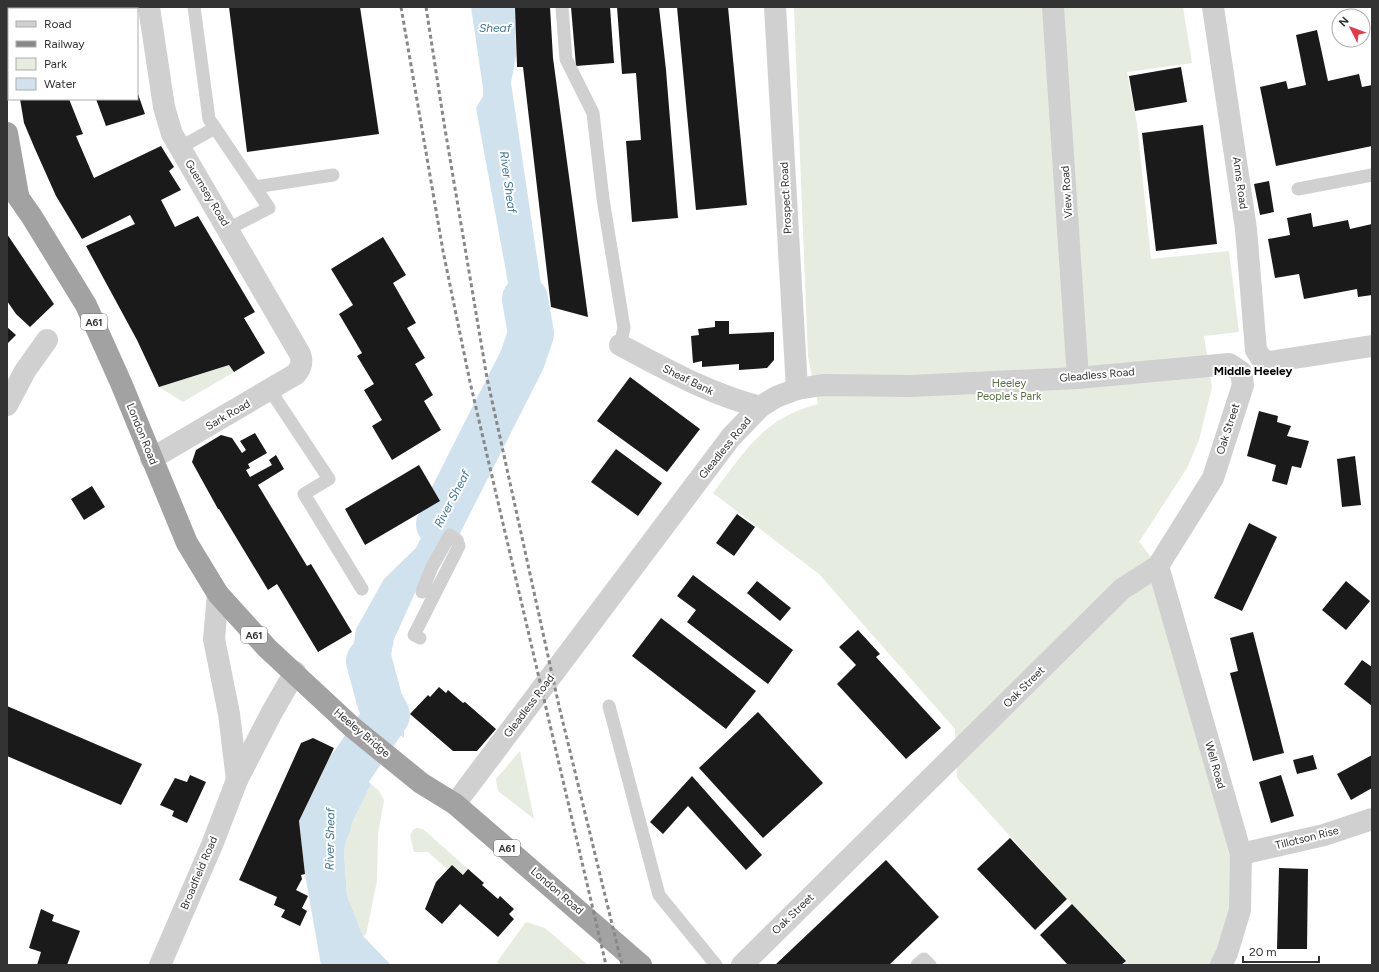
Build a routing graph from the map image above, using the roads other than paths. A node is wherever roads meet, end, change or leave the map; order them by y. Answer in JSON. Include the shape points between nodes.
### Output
{"nodes":[{"id":1,"x":194,"y":7,"type":"edge"},
{"id":2,"x":562,"y":7,"type":"edge"},
{"id":3,"x":775,"y":7,"type":"edge"},
{"id":4,"x":1053,"y":7,"type":"edge"},
{"id":5,"x":1213,"y":7,"type":"edge"},
{"id":6,"x":145,"y":8,"type":"edge"},
{"id":7,"x":215,"y":128,"type":"junction"},
{"id":8,"x":7,"y":133,"type":"edge"},
{"id":9,"x":179,"y":148,"type":"junction"},
{"id":10,"x":333,"y":175,"type":"dead end"},
{"id":11,"x":1372,"y":175,"type":"edge"},
{"id":12,"x":255,"y":187,"type":"junction"},
{"id":13,"x":12,"y":188,"type":"edge"},
{"id":14,"x":1298,"y":189,"type":"dead end"},
{"id":15,"x":228,"y":229,"type":"junction"},
{"id":16,"x":47,"y":340,"type":"dead end"},
{"id":17,"x":620,"y":345,"type":"joint"},
{"id":18,"x":1372,"y":346,"type":"edge"},
{"id":19,"x":301,"y":366,"type":"joint"},
{"id":20,"x":1241,"y":372,"type":"joint"},
{"id":21,"x":1078,"y":378,"type":"junction"},
{"id":22,"x":797,"y":389,"type":"junction"},
{"id":23,"x":270,"y":390,"type":"junction"},
{"id":24,"x":7,"y":405,"type":"edge"},
{"id":25,"x":760,"y":407,"type":"junction"},
{"id":26,"x":151,"y":459,"type":"junction"},
{"id":27,"x":1158,"y":566,"type":"junction"},
{"id":28,"x":362,"y":588,"type":"dead end"},
{"id":29,"x":422,"y":592,"type":"dead end"},
{"id":30,"x":218,"y":594,"type":"junction"},
{"id":31,"x":420,"y":638,"type":"dead end"},
{"id":32,"x":295,"y":672,"type":"junction"},
{"id":33,"x":609,"y":706,"type":"dead end"},
{"id":34,"x":394,"y":761,"type":"joint"},
{"id":35,"x":237,"y":780,"type":"junction"},
{"id":36,"x":455,"y":804,"type":"junction"},
{"id":37,"x":1372,"y":819,"type":"edge"},
{"id":38,"x":1241,"y":854,"type":"junction"},
{"id":39,"x":1227,"y":961,"type":"edge"},
{"id":40,"x":160,"y":965,"type":"edge"},
{"id":41,"x":642,"y":965,"type":"edge"},
{"id":42,"x":716,"y":965,"type":"edge"},
{"id":43,"x":742,"y":965,"type":"edge"},
{"id":44,"x":917,"y":965,"type":"edge"},
{"id":45,"x":930,"y":965,"type":"edge"}],
"edges":[{"from":1,"to":7,"type":"lane","via":[[209,119]]},
{"from":2,"to":17,"type":"lane","via":[[566,59],[593,113],[603,199],[624,328]]},
{"from":3,"to":22,"type":"street","name":"Prospect Road"},
{"from":4,"to":21,"type":"street","name":"View Road"},
{"from":5,"to":18,"type":"street","name":"Anns Road","via":[[1246,229],[1256,350],[1261,358],[1269,362]]},
{"from":6,"to":9,"type":"street","name":"Guernsey Road","via":[[164,107]]},
{"from":7,"to":9,"type":"lane"},
{"from":7,"to":12,"type":"lane"},
{"from":8,"to":13,"type":"highway","number":"A61"},
{"from":9,"to":15,"type":"street","name":"Guernsey Road"},
{"from":10,"to":12,"type":"lane"},
{"from":11,"to":14,"type":"lane"},
{"from":12,"to":15,"type":"lane","via":[[269,208]]},
{"from":13,"to":26,"type":"highway","name":"London Road","number":"A61","via":[[86,305],[121,382]]},
{"from":15,"to":19,"type":"street","name":"Guernsey Road","via":[[300,354]]},
{"from":16,"to":24,"type":"street","via":[[25,371]]},
{"from":17,"to":25,"type":"street","name":"Sheaf Bank","via":[[701,387]]},
{"from":19,"to":23,"type":"street","name":"Sark Road","via":[[296,374]]},
{"from":20,"to":21,"type":"street","name":"Gleadless Road","via":[[1229,364]]},
{"from":20,"to":27,"type":"street","name":"Oak Street","via":[[1243,385],[1212,478]]},
{"from":21,"to":22,"type":"street","name":"Gleadless Road"},
{"from":22,"to":25,"type":"street","name":"Gleadless Road"},
{"from":23,"to":26,"type":"street","name":"Sark Road"},
{"from":23,"to":28,"type":"lane","via":[[329,480],[304,494]]},
{"from":25,"to":36,"type":"street","name":"Gleadless Road","via":[[731,437]]},
{"from":26,"to":30,"type":"highway","name":"London Road","number":"A61","via":[[187,543]]},
{"from":27,"to":38,"type":"street","name":"Well Road"},
{"from":27,"to":43,"type":"street","name":"Oak Street","via":[[1122,589]]},
{"from":29,"to":31,"type":"lane","via":[[432,567],[450,535],[457,540],[459,546],[414,635]]},
{"from":30,"to":32,"type":"highway","name":"London Road","number":"A61","via":[[252,634]]},
{"from":30,"to":35,"type":"street","name":"Broadfield Road","via":[[214,638],[229,714]]},
{"from":32,"to":34,"type":"highway","name":"Heeley Bridge","number":"A61","via":[[329,706]]},
{"from":32,"to":35,"type":"street","name":"Broadfield Road"},
{"from":33,"to":42,"type":"lane","via":[[659,895]]},
{"from":34,"to":36,"type":"highway","name":"London Road","number":"A61"},
{"from":35,"to":40,"type":"street","name":"Broadfield Road"},
{"from":36,"to":41,"type":"highway","name":"London Road","number":"A61"},
{"from":37,"to":38,"type":"street","name":"Tillotson Rise","via":[[1324,835]]},
{"from":38,"to":39,"type":"street","name":"Well Road","via":[[1240,910]]},
{"from":44,"to":45,"type":"lane","via":[[924,959]]}]}
